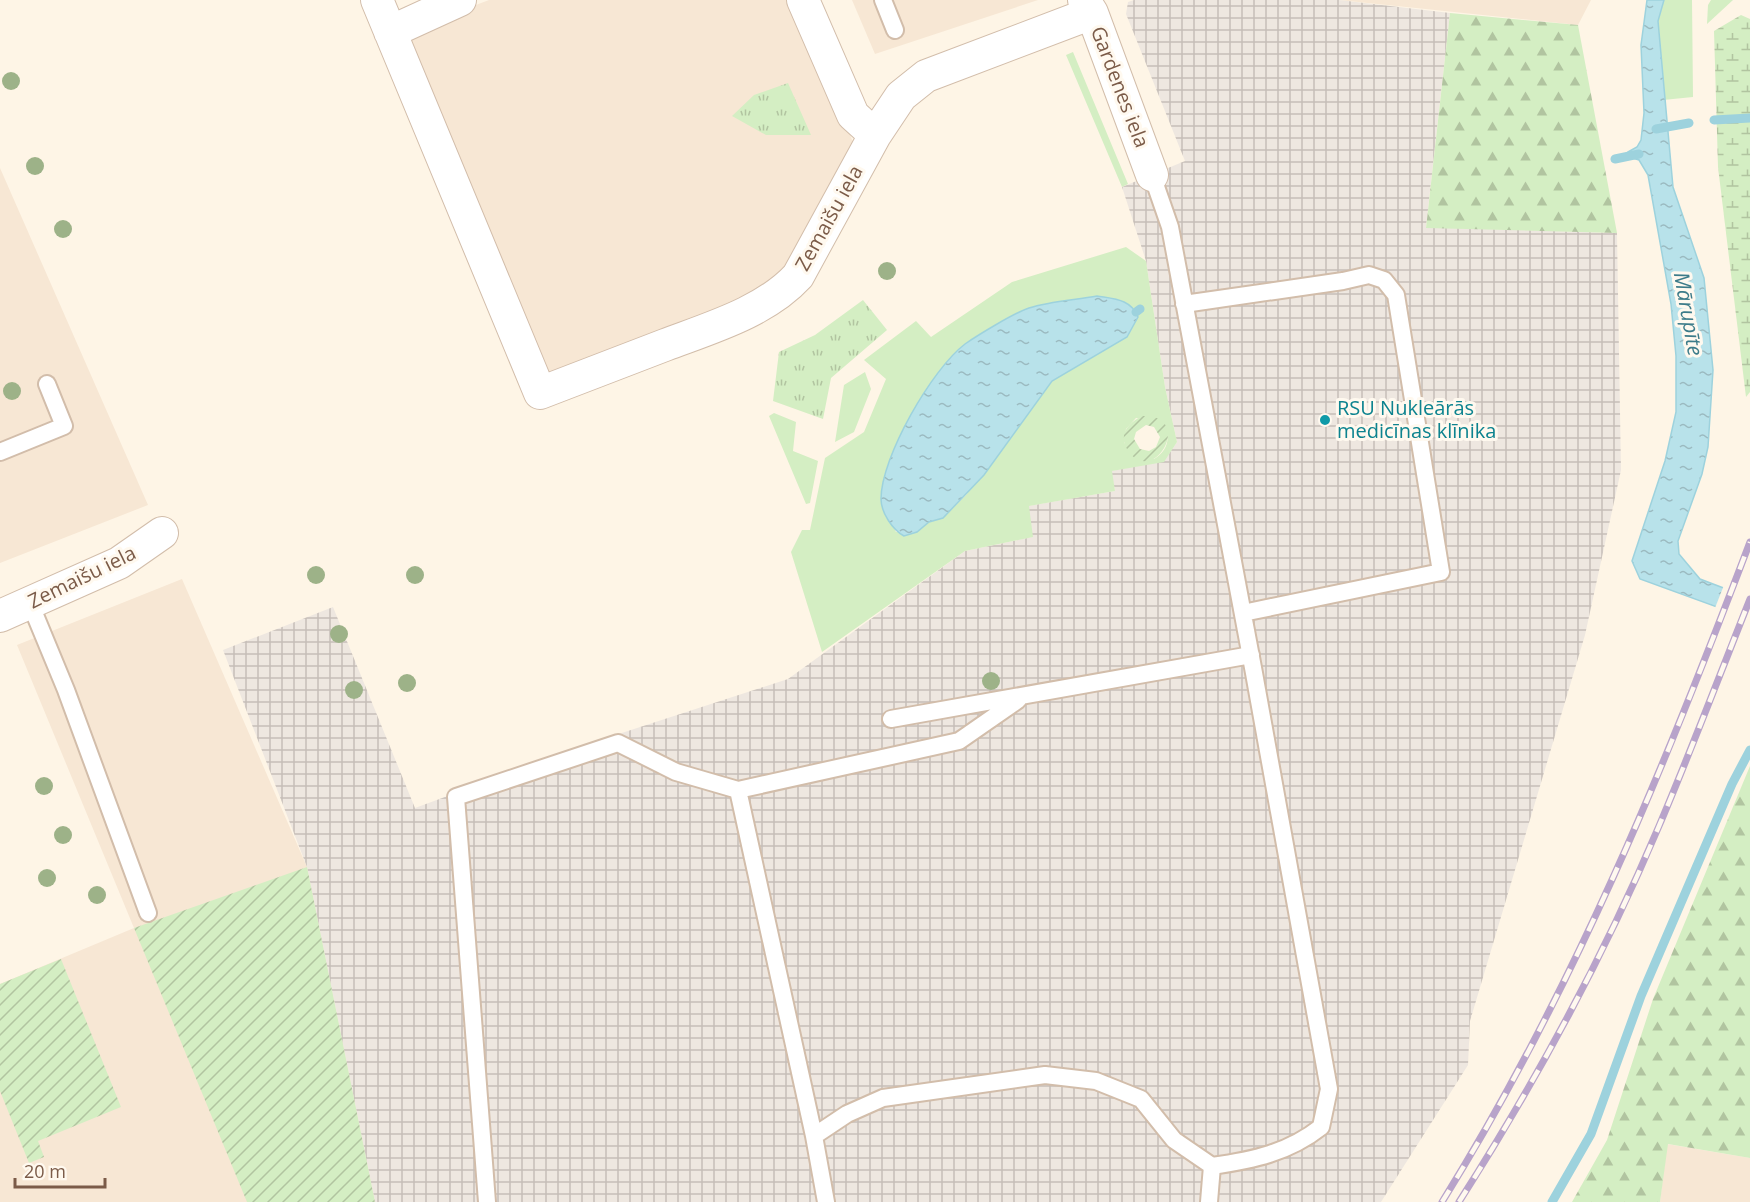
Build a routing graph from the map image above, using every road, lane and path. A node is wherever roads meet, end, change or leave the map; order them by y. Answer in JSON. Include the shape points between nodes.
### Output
{"nodes":[{"id":1,"x":377,"y":0,"type":"edge"},
{"id":2,"x":460,"y":0,"type":"edge"},
{"id":3,"x":802,"y":0,"type":"edge"},
{"id":4,"x":883,"y":0,"type":"edge"},
{"id":5,"x":1088,"y":6,"type":"edge"},
{"id":6,"x":895,"y":30,"type":"dead end"},
{"id":7,"x":390,"y":32,"type":"junction"},
{"id":8,"x":875,"y":135,"type":"junction"},
{"id":9,"x":1152,"y":175,"type":"joint"},
{"id":10,"x":1184,"y":304,"type":"junction"},
{"id":11,"x":47,"y":384,"type":"dead end"},
{"id":12,"x":0,"y":452,"type":"edge"},
{"id":13,"x":162,"y":534,"type":"dead end"},
{"id":14,"x":30,"y":603,"type":"junction"},
{"id":15,"x":1243,"y":613,"type":"junction"},
{"id":16,"x":0,"y":616,"type":"edge"},
{"id":17,"x":1251,"y":656,"type":"junction"},
{"id":18,"x":1023,"y":696,"type":"junction"},
{"id":19,"x":891,"y":719,"type":"dead end"},
{"id":20,"x":738,"y":790,"type":"junction"},
{"id":21,"x":148,"y":913,"type":"dead end"},
{"id":22,"x":814,"y":1136,"type":"junction"},
{"id":23,"x":1212,"y":1166,"type":"junction"},
{"id":24,"x":488,"y":1202,"type":"edge"},
{"id":25,"x":826,"y":1202,"type":"edge"},
{"id":26,"x":1209,"y":1202,"type":"edge"}],
"edges":[{"from":1,"to":7,"type":"street"},
{"from":2,"to":7,"type":"street"},
{"from":3,"to":8,"type":"street","via":[[853,115]]},
{"from":4,"to":6,"type":"lane"},
{"from":5,"to":8,"type":"street","name":"Zemaišu iela","via":[[926,76],[901,96]]},
{"from":5,"to":9,"type":"street","name":"Gardenes iela"},
{"from":7,"to":8,"type":"street","name":"Zemaišu iela","via":[[540,393],[696,333],[784,291],[798,276]]},
{"from":9,"to":10,"type":"lane","via":[[1170,227]]},
{"from":10,"to":15,"type":"lane"},
{"from":10,"to":15,"type":"lane","via":[[1369,275],[1384,280],[1396,295],[1441,572]]},
{"from":11,"to":12,"type":"lane","via":[[64,426]]},
{"from":13,"to":14,"type":"street","name":"Zemaišu iela","via":[[119,563]]},
{"from":14,"to":16,"type":"street","name":"Zemaišu iela"},
{"from":14,"to":21,"type":"lane"},
{"from":15,"to":17,"type":"lane"},
{"from":17,"to":18,"type":"lane"},
{"from":17,"to":23,"type":"lane","via":[[1329,1089],[1321,1127],[1301,1142],[1258,1159]]},
{"from":18,"to":19,"type":"lane"},
{"from":18,"to":20,"type":"lane","via":[[959,741]]},
{"from":20,"to":22,"type":"lane"},
{"from":20,"to":24,"type":"lane","via":[[676,772],[618,743],[456,797]]},
{"from":22,"to":23,"type":"lane","via":[[846,1114],[883,1098],[1046,1075],[1096,1081],[1141,1099],[1174,1140]]},
{"from":22,"to":25,"type":"lane"},
{"from":23,"to":26,"type":"lane"}]}
